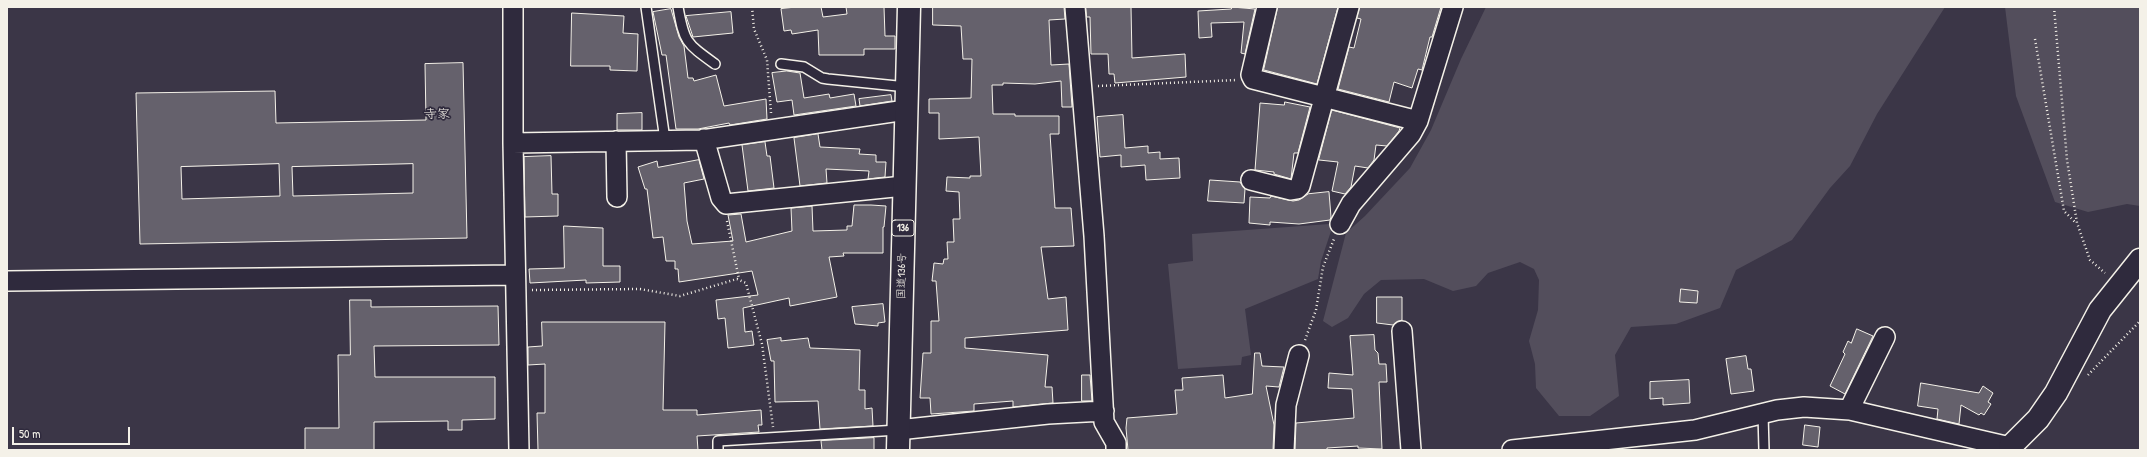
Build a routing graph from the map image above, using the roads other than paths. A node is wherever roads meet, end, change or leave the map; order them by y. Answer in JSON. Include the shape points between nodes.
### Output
{"nodes":[{"id":1,"x":513,"y":7,"type":"edge"},
{"id":2,"x":646,"y":7,"type":"edge"},
{"id":3,"x":678,"y":7,"type":"edge"},
{"id":4,"x":909,"y":7,"type":"edge"},
{"id":5,"x":1075,"y":7,"type":"edge"},
{"id":6,"x":1267,"y":7,"type":"edge"},
{"id":7,"x":1349,"y":7,"type":"edge"},
{"id":8,"x":1453,"y":7,"type":"edge"},
{"id":9,"x":715,"y":64,"type":"dead end"},
{"id":10,"x":781,"y":64,"type":"dead end"},
{"id":11,"x":907,"y":86,"type":"junction"},
{"id":12,"x":1323,"y":98,"type":"junction"},
{"id":13,"x":906,"y":110,"type":"junction"},
{"id":14,"x":1418,"y":121,"type":"junction"},
{"id":15,"x":704,"y":139,"type":"junction"},
{"id":16,"x":665,"y":140,"type":"junction"},
{"id":17,"x":616,"y":141,"type":"junction"},
{"id":18,"x":513,"y":143,"type":"junction"},
{"id":19,"x":1251,"y":180,"type":"dead end"},
{"id":20,"x":904,"y":186,"type":"junction"},
{"id":21,"x":616,"y":197,"type":"dead end"},
{"id":22,"x":1340,"y":224,"type":"road end"},
{"id":23,"x":2140,"y":260,"type":"edge"},
{"id":24,"x":7,"y":281,"type":"edge"},
{"id":25,"x":515,"y":283,"type":"junction"},
{"id":26,"x":1402,"y":332,"type":"dead end"},
{"id":27,"x":1885,"y":337,"type":"dead end"},
{"id":28,"x":1299,"y":355,"type":"road end"},
{"id":29,"x":1849,"y":410,"type":"junction"},
{"id":30,"x":1104,"y":411,"type":"junction"},
{"id":31,"x":1763,"y":414,"type":"junction"},
{"id":32,"x":898,"y":440,"type":"edge"},
{"id":33,"x":2008,"y":448,"type":"edge"},
{"id":34,"x":1523,"y":449,"type":"edge"},
{"id":35,"x":519,"y":450,"type":"edge"},
{"id":36,"x":718,"y":450,"type":"edge"},
{"id":37,"x":1116,"y":450,"type":"edge"},
{"id":38,"x":1284,"y":450,"type":"edge"},
{"id":39,"x":1411,"y":450,"type":"edge"},
{"id":40,"x":1764,"y":450,"type":"edge"}],
"edges":[{"from":1,"to":18,"type":"street"},
{"from":2,"to":16,"type":"lane"},
{"from":3,"to":9,"type":"lane","via":[[683,34],[692,47]]},
{"from":4,"to":11,"type":"main road","name":"国道136号","number":"136"},
{"from":5,"to":30,"type":"street","via":[[1094,236]]},
{"from":6,"to":12,"type":"street","via":[[1251,74],[1253,80]]},
{"from":7,"to":12,"type":"street"},
{"from":8,"to":14,"type":"street"},
{"from":10,"to":11,"type":"lane","via":[[804,66],[822,78]]},
{"from":11,"to":13,"type":"main road","name":"国道136号","number":"136"},
{"from":12,"to":14,"type":"street"},
{"from":12,"to":19,"type":"street","via":[[1297,190]]},
{"from":13,"to":15,"type":"street"},
{"from":13,"to":20,"type":"main road","name":"国道136号","number":"136"},
{"from":14,"to":22,"type":"street","via":[[1351,204]]},
{"from":15,"to":16,"type":"street"},
{"from":15,"to":20,"type":"street","via":[[722,201],[731,204]]},
{"from":16,"to":17,"type":"street"},
{"from":17,"to":18,"type":"street"},
{"from":17,"to":21,"type":"street"},
{"from":18,"to":25,"type":"street"},
{"from":20,"to":32,"type":"main road","name":"国道136号","number":"136"},
{"from":23,"to":33,"type":"main road","via":[[2100,310],[2056,393],[2038,419]]},
{"from":24,"to":25,"type":"street"},
{"from":25,"to":35,"type":"street"},
{"from":26,"to":39,"type":"street"},
{"from":27,"to":29,"type":"street"},
{"from":28,"to":38,"type":"street","via":[[1286,405]]},
{"from":29,"to":31,"type":"street","via":[[1804,407]]},
{"from":29,"to":33,"type":"street"},
{"from":30,"to":32,"type":"street","via":[[1048,414]]},
{"from":30,"to":37,"type":"street","via":[[1104,422],[1113,436]]},
{"from":31,"to":34,"type":"street","via":[[1695,430]]},
{"from":31,"to":40,"type":"lane"},
{"from":32,"to":36,"type":"lane","via":[[774,437],[718,441]]}]}
